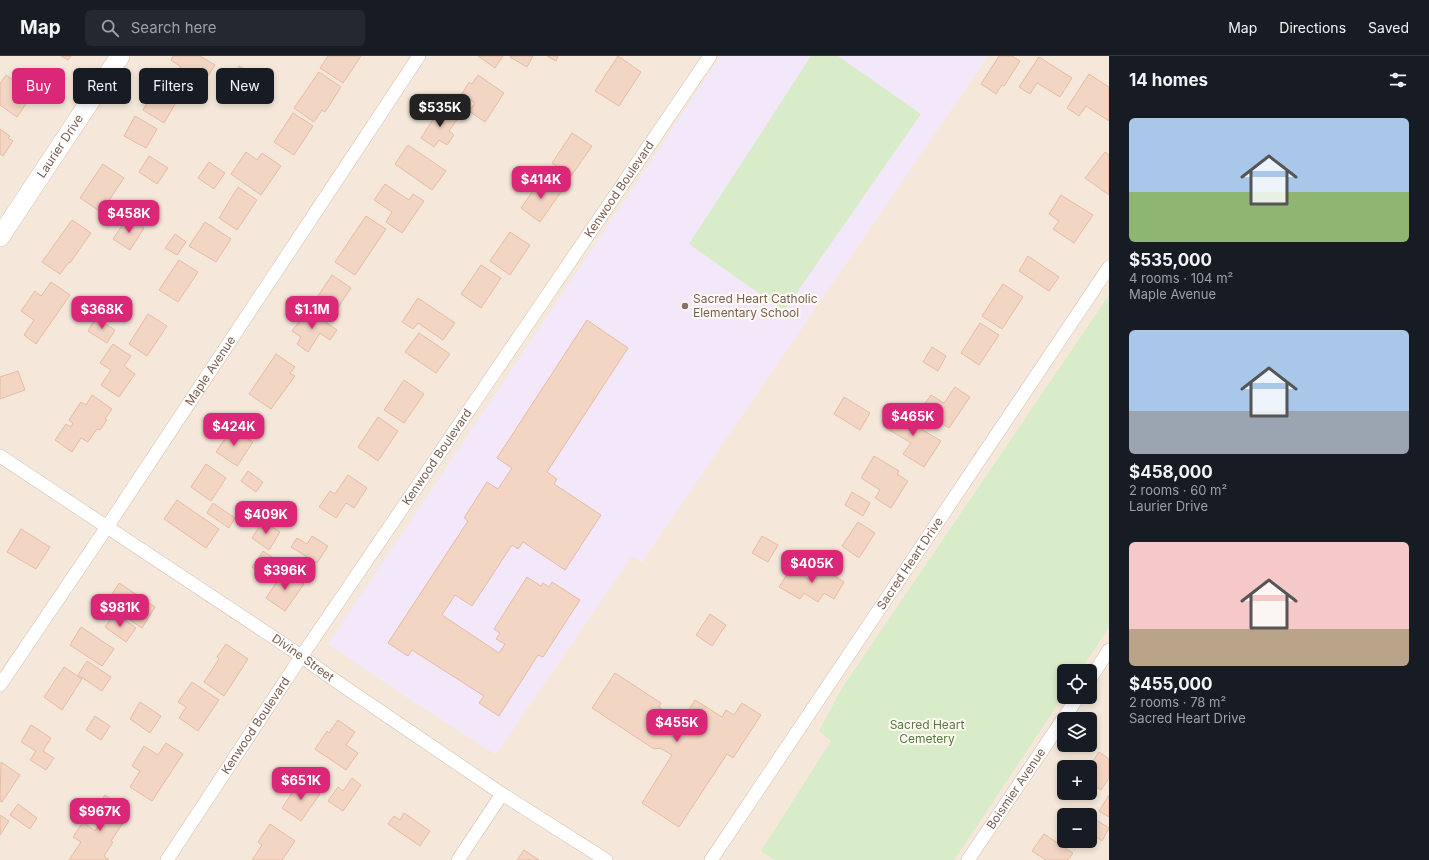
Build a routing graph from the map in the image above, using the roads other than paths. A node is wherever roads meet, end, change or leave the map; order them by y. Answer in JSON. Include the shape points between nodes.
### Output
{"nodes":[{"id":1,"x":120,"y":56,"type":"edge"},
{"id":2,"x":419,"y":56,"type":"edge"},
{"id":3,"x":710,"y":56,"type":"edge"},
{"id":4,"x":0,"y":237,"type":"edge"},
{"id":5,"x":1109,"y":267,"type":"edge"},
{"id":6,"x":0,"y":456,"type":"edge"},
{"id":7,"x":107,"y":527,"type":"junction"},
{"id":8,"x":1109,"y":650,"type":"edge"},
{"id":9,"x":301,"y":657,"type":"junction"},
{"id":10,"x":1097,"y":668,"type":"edge"},
{"id":11,"x":0,"y":685,"type":"edge"},
{"id":12,"x":1073,"y":704,"type":"edge"},
{"id":13,"x":502,"y":794,"type":"junction"},
{"id":14,"x":167,"y":860,"type":"edge"},
{"id":15,"x":458,"y":860,"type":"edge"},
{"id":16,"x":606,"y":860,"type":"edge"},
{"id":17,"x":712,"y":860,"type":"edge"},
{"id":18,"x":968,"y":860,"type":"edge"}],
"edges":[{"from":1,"to":4,"type":"street","name":"Laurier Drive"},
{"from":2,"to":7,"type":"street","name":"Maple Avenue"},
{"from":3,"to":9,"type":"street","name":"Kenwood Boulevard"},
{"from":5,"to":17,"type":"street","name":"Sacred Heart Drive"},
{"from":6,"to":7,"type":"street","name":"Divine Street"},
{"from":7,"to":9,"type":"street","name":"Divine Street"},
{"from":7,"to":11,"type":"street","name":"Maple Avenue"},
{"from":8,"to":10,"type":"street"},
{"from":9,"to":13,"type":"street","name":"Divine Street"},
{"from":9,"to":14,"type":"street","name":"Kenwood Boulevard"},
{"from":12,"to":18,"type":"street","name":"Boismier Avenue"},
{"from":13,"to":15,"type":"street"},
{"from":13,"to":16,"type":"street","name":"Divine Street"}]}
